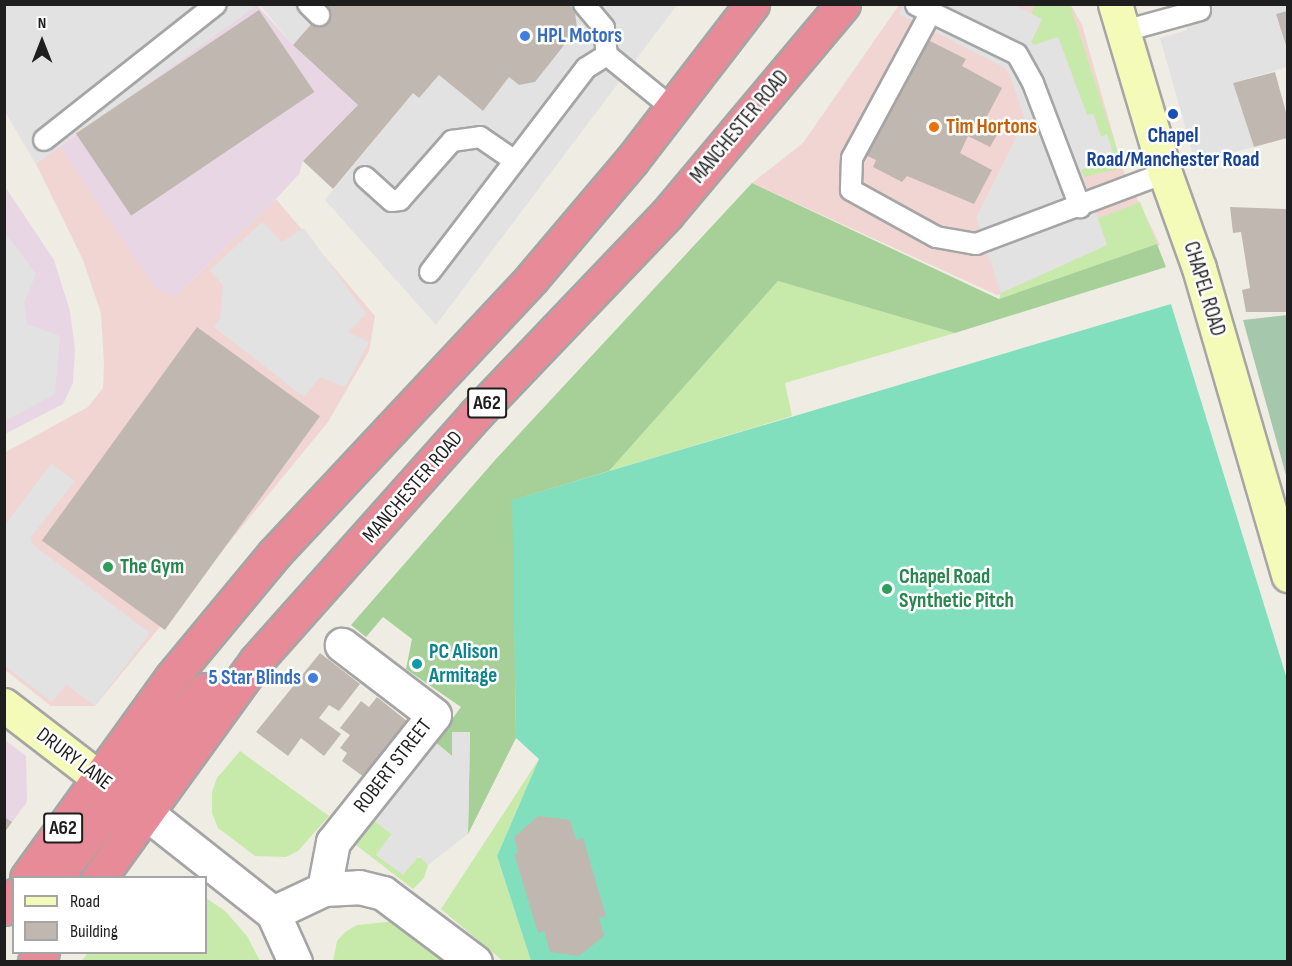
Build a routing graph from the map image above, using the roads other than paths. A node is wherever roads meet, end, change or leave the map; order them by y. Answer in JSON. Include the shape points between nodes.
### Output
{"nodes":[{"id":1,"x":216,"y":4,"type":"edge"},
{"id":2,"x":584,"y":4,"type":"edge"},
{"id":3,"x":843,"y":4,"type":"edge"},
{"id":4,"x":923,"y":8,"type":"edge"},
{"id":5,"x":741,"y":9,"type":"edge"},
{"id":6,"x":1200,"y":10,"type":"dead end"},
{"id":7,"x":1119,"y":18,"type":"edge"},
{"id":8,"x":607,"y":56,"type":"junction"},
{"id":9,"x":672,"y":108,"type":"junction"},
{"id":10,"x":44,"y":140,"type":"dead end"},
{"id":11,"x":515,"y":161,"type":"junction"},
{"id":12,"x":1165,"y":173,"type":"junction"},
{"id":13,"x":365,"y":177,"type":"dead end"},
{"id":14,"x":1080,"y":207,"type":"junction"},
{"id":15,"x":430,"y":272,"type":"dead end"},
{"id":16,"x":1287,"y":575,"type":"edge"},
{"id":17,"x":342,"y":645,"type":"dead end"},
{"id":18,"x":4,"y":705,"type":"edge"},
{"id":19,"x":121,"y":794,"type":"junction"},
{"id":20,"x":29,"y":876,"type":"edge"},
{"id":21,"x":57,"y":876,"type":"edge"},
{"id":22,"x":100,"y":876,"type":"edge"},
{"id":23,"x":324,"y":889,"type":"junction"},
{"id":24,"x":273,"y":913,"type":"junction"},
{"id":25,"x":295,"y":962,"type":"edge"},
{"id":26,"x":475,"y":962,"type":"edge"}],
"edges":[{"from":1,"to":10,"type":"lane"},
{"from":2,"to":8,"type":"lane","via":[[604,28]]},
{"from":3,"to":19,"type":"highway","name":"MANCHESTER ROAD","number":"A62","via":[[667,214],[475,415],[256,661]]},
{"from":4,"to":14,"type":"lane","via":[[1017,54],[1033,83]]},
{"from":4,"to":14,"type":"lane","via":[[852,158],[851,190],[936,237],[957,243],[976,244]]},
{"from":5,"to":9,"type":"highway","name":"MANCHESTER ROAD","number":"A62"},
{"from":6,"to":7,"type":"lane"},
{"from":7,"to":12,"type":"street","name":"CHAPEL ROAD"},
{"from":8,"to":9,"type":"lane"},
{"from":8,"to":11,"type":"lane","via":[[586,68]]},
{"from":9,"to":19,"type":"highway","name":"MANCHESTER ROAD","number":"A62","via":[[532,278],[274,554],[172,677]]},
{"from":11,"to":13,"type":"lane","via":[[480,137],[452,141],[400,200],[392,201]]},
{"from":11,"to":15,"type":"lane"},
{"from":12,"to":14,"type":"lane"},
{"from":12,"to":16,"type":"street","name":"CHAPEL ROAD","via":[[1199,268]]},
{"from":17,"to":23,"type":"street","name":"ROBERT STREET","via":[[380,656],[434,715],[333,842]]},
{"from":18,"to":19,"type":"street","name":"DRURY LANE"},
{"from":19,"to":20,"type":"highway","name":"MANCHESTER ROAD","number":"A62"},
{"from":19,"to":21,"type":"highway","number":"A62"},
{"from":19,"to":22,"type":"highway","name":"MANCHESTER ROAD","number":"A62"},
{"from":19,"to":24,"type":"street"},
{"from":23,"to":24,"type":"street"},
{"from":23,"to":26,"type":"street","via":[[359,887],[383,893]]},
{"from":24,"to":25,"type":"street"}]}
